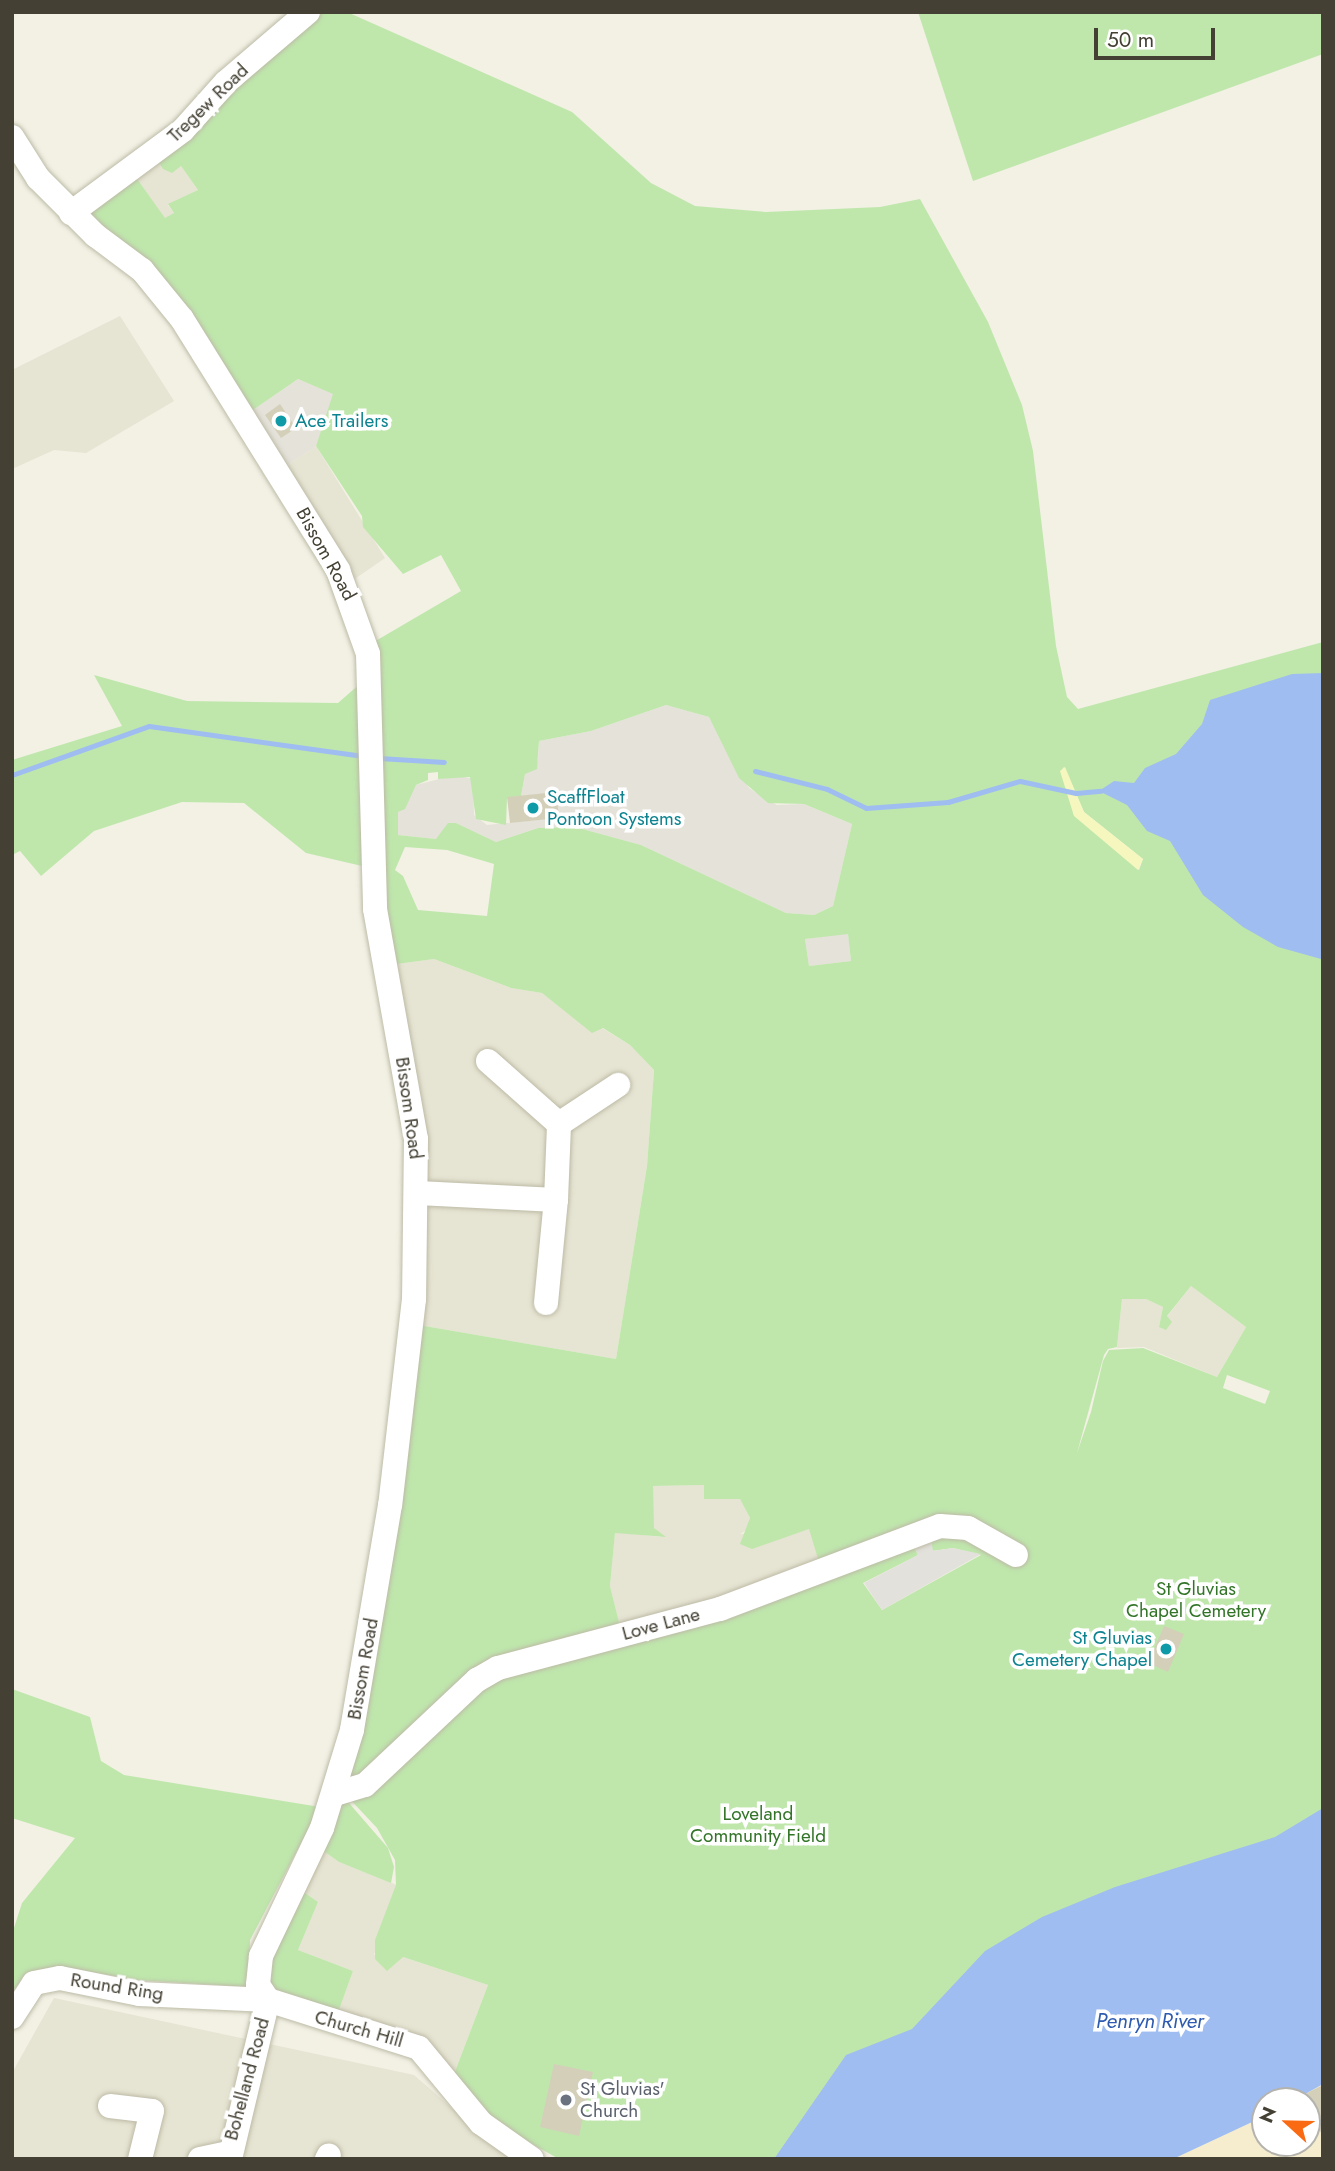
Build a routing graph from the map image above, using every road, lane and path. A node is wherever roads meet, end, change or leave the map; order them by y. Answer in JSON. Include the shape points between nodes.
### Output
{"nodes":[{"id":1,"x":308,"y":12,"type":"edge"},
{"id":2,"x":12,"y":137,"type":"edge"},
{"id":3,"x":71,"y":213,"type":"junction"},
{"id":4,"x":488,"y":1061,"type":"dead end"},
{"id":5,"x":618,"y":1085,"type":"dead end"},
{"id":6,"x":559,"y":1124,"type":"junction"},
{"id":7,"x":418,"y":1193,"type":"junction"},
{"id":8,"x":556,"y":1200,"type":"junction"},
{"id":9,"x":546,"y":1303,"type":"dead end"},
{"id":10,"x":1016,"y":1555,"type":"dead end"},
{"id":11,"x":335,"y":1794,"type":"junction"},
{"id":12,"x":268,"y":2000,"type":"junction"},
{"id":13,"x":12,"y":2017,"type":"edge"},
{"id":14,"x":110,"y":2106,"type":"dead end"},
{"id":15,"x":229,"y":2156,"type":"edge"},
{"id":16,"x":140,"y":2159,"type":"edge"},
{"id":17,"x":200,"y":2159,"type":"edge"},
{"id":18,"x":532,"y":2159,"type":"edge"}],
"edges":[{"from":1,"to":3,"type":"street","name":"Tregew Road","via":[[226,82],[183,130]]},
{"from":2,"to":3,"type":"street","name":"Bissom Road","via":[[38,178]]},
{"from":3,"to":7,"type":"street","name":"Bissom Road","via":[[166,297],[338,570],[368,654],[376,926],[410,1096]]},
{"from":4,"to":6,"type":"street"},
{"from":5,"to":6,"type":"street"},
{"from":6,"to":8,"type":"street"},
{"from":7,"to":8,"type":"street"},
{"from":7,"to":11,"type":"street","name":"Bissom Road","via":[[412,1320],[390,1505],[357,1705]]},
{"from":8,"to":9,"type":"street"},
{"from":10,"to":11,"type":"street","name":"Love Lane","via":[[968,1528],[940,1526],[720,1609],[498,1668],[477,1680],[365,1785]]},
{"from":11,"to":12,"type":"street","name":"Bissom Road","via":[[261,1956],[258,1985]]},
{"from":12,"to":13,"type":"street","name":"Round Ring","via":[[139,1994],[60,1978],[34,1983]]},
{"from":12,"to":15,"type":"street","name":"Bohelland Road"},
{"from":12,"to":18,"type":"street","name":"Church Hill","via":[[419,2048],[481,2123]]},
{"from":14,"to":16,"type":"street","via":[[152,2111]]},
{"from":15,"to":17,"type":"street"}]}
